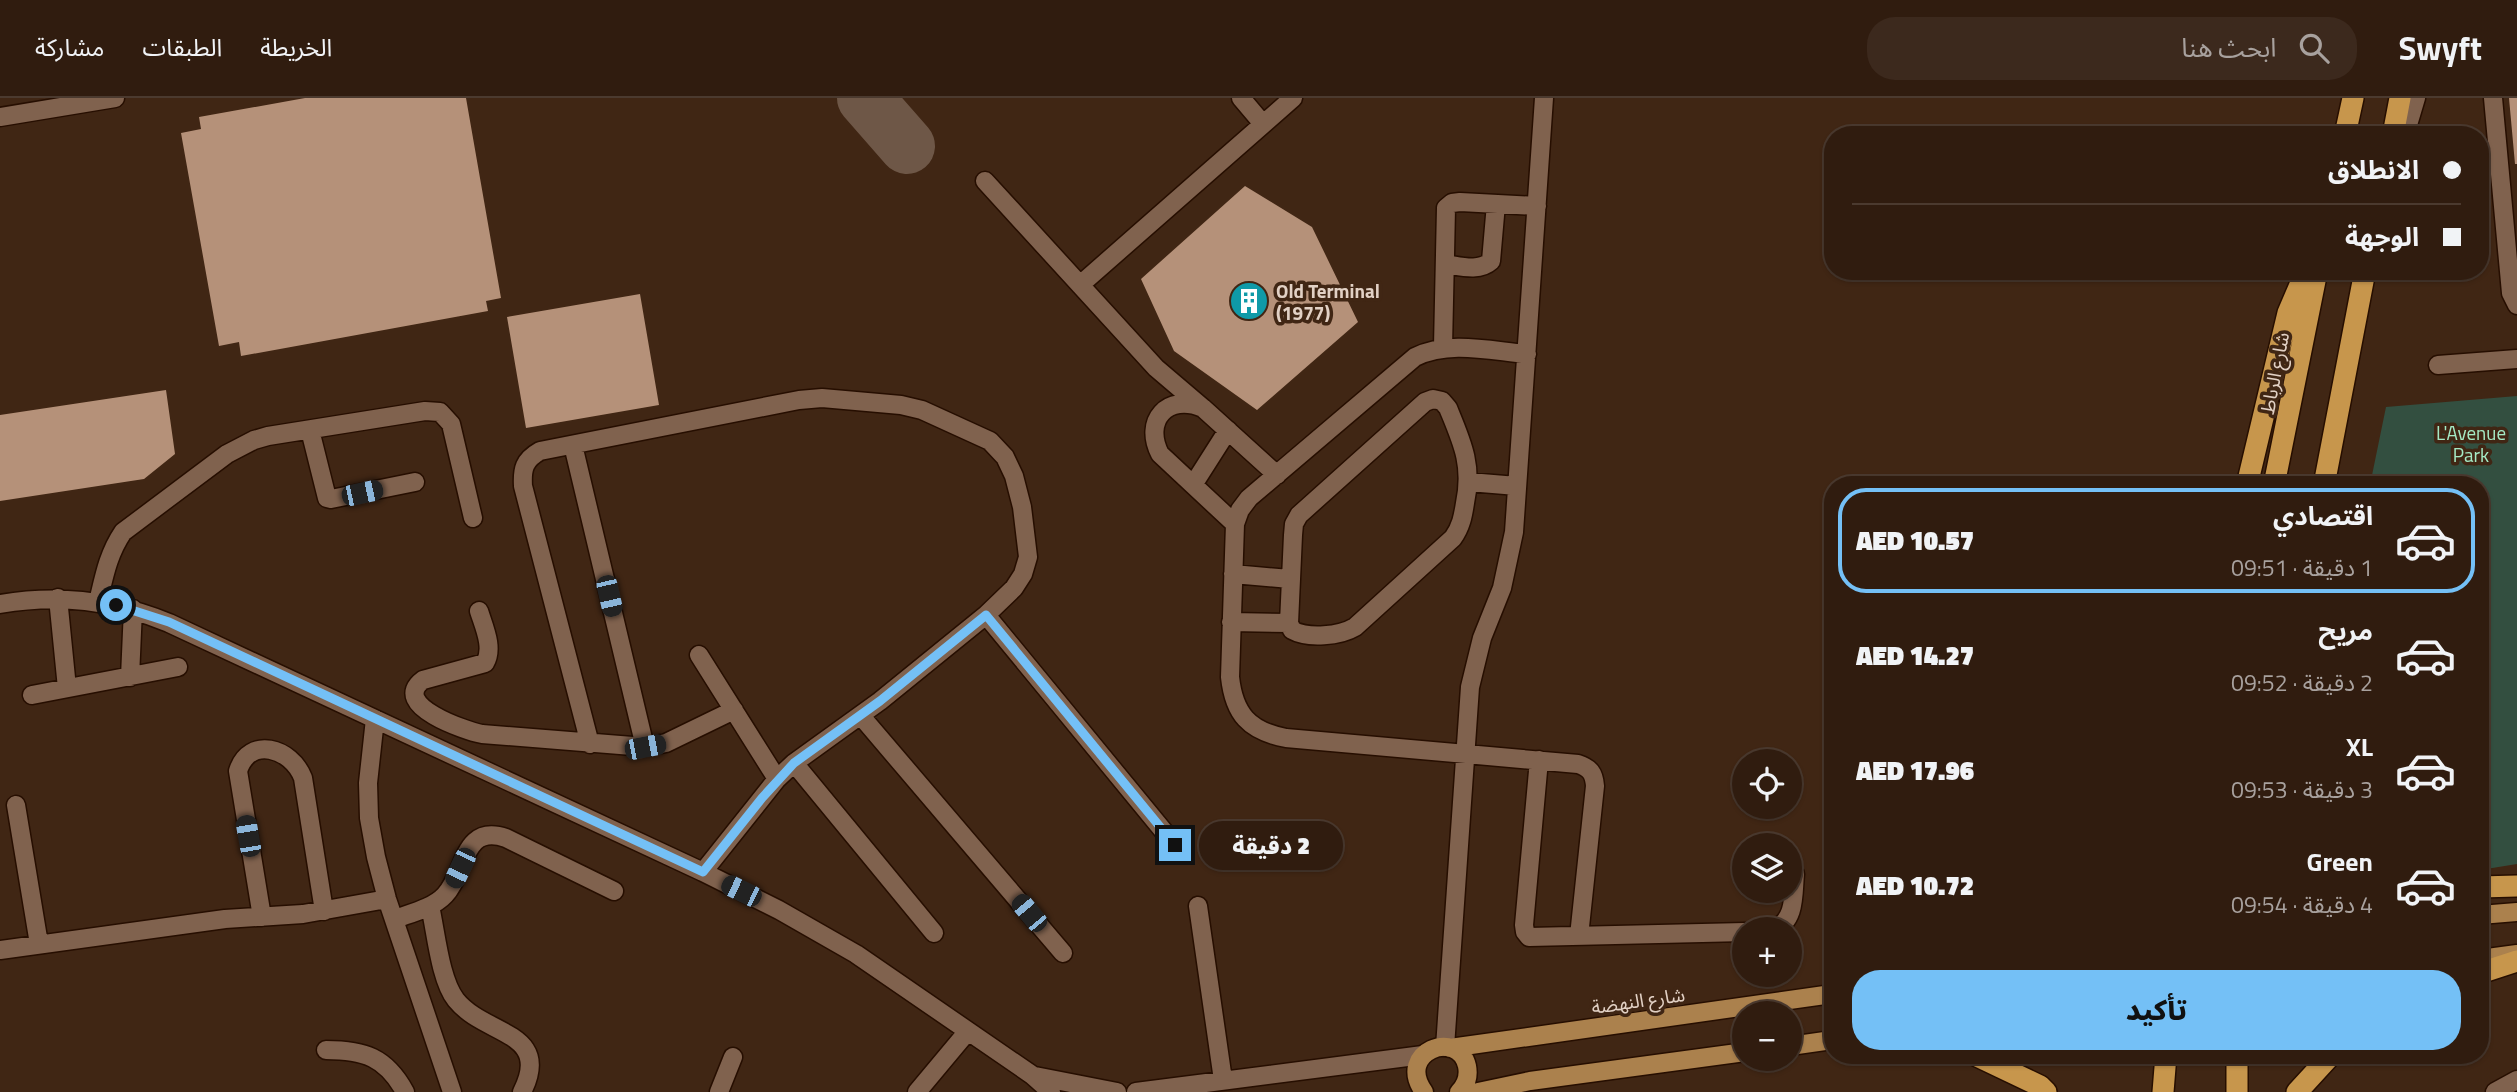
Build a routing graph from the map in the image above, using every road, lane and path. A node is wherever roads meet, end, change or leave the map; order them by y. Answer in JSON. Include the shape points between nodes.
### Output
{"nodes":[{"id":1,"x":115,"y":98,"type":"edge"},
{"id":2,"x":1241,"y":98,"type":"edge"},
{"id":3,"x":1293,"y":98,"type":"edge"},
{"id":4,"x":1544,"y":98,"type":"edge"},
{"id":5,"x":2353,"y":98,"type":"edge"},
{"id":6,"x":2400,"y":98,"type":"edge"},
{"id":7,"x":2416,"y":98,"type":"edge"},
{"id":8,"x":2493,"y":98,"type":"edge"},
{"id":9,"x":0,"y":117,"type":"edge"},
{"id":10,"x":1263,"y":124,"type":"junction"},
{"id":11,"x":2347,"y":126,"type":"edge"},
{"id":12,"x":2395,"y":126,"type":"edge"},
{"id":13,"x":2408,"y":126,"type":"edge"},
{"id":14,"x":985,"y":181,"type":"dead end"},
{"id":15,"x":1496,"y":204,"type":"junction"},
{"id":16,"x":1537,"y":206,"type":"junction"},
{"id":17,"x":1445,"y":264,"type":"junction"},
{"id":18,"x":2302,"y":280,"type":"edge"},
{"id":19,"x":2316,"y":280,"type":"edge"},
{"id":20,"x":2363,"y":280,"type":"edge"},
{"id":21,"x":1080,"y":285,"type":"junction"},
{"id":22,"x":2517,"y":305,"type":"edge"},
{"id":23,"x":1443,"y":347,"type":"junction"},
{"id":24,"x":1527,"y":354,"type":"junction"},
{"id":25,"x":2517,"y":359,"type":"edge"},
{"id":26,"x":2438,"y":365,"type":"dead end"},
{"id":27,"x":1203,"y":408,"type":"junction"},
{"id":28,"x":310,"y":429,"type":"junction"},
{"id":29,"x":1228,"y":430,"type":"junction"},
{"id":30,"x":573,"y":445,"type":"junction"},
{"id":31,"x":1277,"y":475,"type":"junction"},
{"id":32,"x":2249,"y":476,"type":"edge"},
{"id":33,"x":2276,"y":476,"type":"edge"},
{"id":34,"x":2326,"y":476,"type":"edge"},
{"id":35,"x":415,"y":482,"type":"dead end"},
{"id":36,"x":1469,"y":482,"type":"junction"},
{"id":37,"x":1193,"y":485,"type":"junction"},
{"id":38,"x":1517,"y":486,"type":"junction"},
{"id":39,"x":473,"y":518,"type":"dead end"},
{"id":40,"x":1236,"y":524,"type":"junction"},
{"id":41,"x":1233,"y":573,"type":"junction"},
{"id":42,"x":1290,"y":579,"type":"junction"},
{"id":43,"x":58,"y":598,"type":"junction"},
{"id":44,"x":98,"y":601,"type":"junction"},
{"id":45,"x":0,"y":604,"type":"edge"},
{"id":46,"x":133,"y":609,"type":"junction"},
{"id":47,"x":479,"y":611,"type":"dead end"},
{"id":48,"x":986,"y":615,"type":"junction"},
{"id":49,"x":1231,"y":622,"type":"junction"},
{"id":50,"x":1289,"y":623,"type":"junction"},
{"id":51,"x":699,"y":655,"type":"dead end"},
{"id":52,"x":178,"y":667,"type":"dead end"},
{"id":53,"x":130,"y":677,"type":"junction"},
{"id":54,"x":67,"y":688,"type":"junction"},
{"id":55,"x":32,"y":695,"type":"dead end"},
{"id":56,"x":734,"y":709,"type":"junction"},
{"id":57,"x":861,"y":716,"type":"junction"},
{"id":58,"x":375,"y":719,"type":"junction"},
{"id":59,"x":590,"y":744,"type":"junction"},
{"id":60,"x":645,"y":747,"type":"junction"},
{"id":61,"x":1465,"y":754,"type":"junction"},
{"id":62,"x":1539,"y":760,"type":"junction"},
{"id":63,"x":794,"y":763,"type":"junction"},
{"id":64,"x":777,"y":779,"type":"junction"},
{"id":65,"x":16,"y":805,"type":"dead end"},
{"id":66,"x":1175,"y":845,"type":"dead end"},
{"id":67,"x":703,"y":872,"type":"junction"},
{"id":68,"x":2517,"y":886,"type":"edge"},
{"id":69,"x":2489,"y":887,"type":"edge"},
{"id":70,"x":614,"y":891,"type":"dead end"},
{"id":71,"x":387,"y":899,"type":"junction"},
{"id":72,"x":430,"y":906,"type":"junction"},
{"id":73,"x":1198,"y":906,"type":"dead end"},
{"id":74,"x":324,"y":911,"type":"junction"},
{"id":75,"x":2517,"y":912,"type":"edge"},
{"id":76,"x":2489,"y":914,"type":"edge"},
{"id":77,"x":262,"y":918,"type":"junction"},
{"id":78,"x":395,"y":919,"type":"junction"},
{"id":79,"x":1732,"y":932,"type":"edge"},
{"id":80,"x":934,"y":933,"type":"dead end"},
{"id":81,"x":1579,"y":936,"type":"junction"},
{"id":82,"x":38,"y":944,"type":"junction"},
{"id":83,"x":0,"y":950,"type":"edge"},
{"id":84,"x":1063,"y":953,"type":"dead end"},
{"id":85,"x":2517,"y":954,"type":"edge"},
{"id":86,"x":2489,"y":958,"type":"edge"},
{"id":87,"x":2517,"y":961,"type":"edge"},
{"id":88,"x":2489,"y":970,"type":"edge"},
{"id":89,"x":1824,"y":995,"type":"edge"},
{"id":90,"x":968,"y":1031,"type":"junction"},
{"id":91,"x":1824,"y":1041,"type":"edge"},
{"id":92,"x":1802,"y":1044,"type":"edge"},
{"id":93,"x":1448,"y":1047,"type":"junction"},
{"id":94,"x":326,"y":1050,"type":"dead end"},
{"id":95,"x":1732,"y":1054,"type":"edge"},
{"id":96,"x":1423,"y":1055,"type":"junction"},
{"id":97,"x":733,"y":1057,"type":"dead end"},
{"id":98,"x":1994,"y":1064,"type":"edge"},
{"id":99,"x":2165,"y":1064,"type":"edge"},
{"id":100,"x":2237,"y":1064,"type":"edge"},
{"id":101,"x":2323,"y":1064,"type":"edge"},
{"id":102,"x":1032,"y":1075,"type":"junction"},
{"id":103,"x":1223,"y":1080,"type":"junction"},
{"id":104,"x":2517,"y":1080,"type":"edge"},
{"id":105,"x":1244,"y":1085,"type":"edge"},
{"id":106,"x":445,"y":1091,"type":"edge"},
{"id":107,"x":405,"y":1092,"type":"edge"},
{"id":108,"x":522,"y":1092,"type":"edge"},
{"id":109,"x":719,"y":1092,"type":"edge"},
{"id":110,"x":917,"y":1092,"type":"edge"},
{"id":111,"x":1051,"y":1092,"type":"edge"},
{"id":112,"x":1117,"y":1092,"type":"edge"},
{"id":113,"x":1136,"y":1092,"type":"edge"},
{"id":114,"x":1424,"y":1092,"type":"edge"},
{"id":115,"x":1459,"y":1092,"type":"edge"},
{"id":116,"x":1478,"y":1092,"type":"edge"},
{"id":117,"x":2046,"y":1092,"type":"edge"},
{"id":118,"x":2163,"y":1092,"type":"edge"},
{"id":119,"x":2237,"y":1092,"type":"edge"},
{"id":120,"x":2297,"y":1092,"type":"edge"},
{"id":121,"x":2495,"y":1092,"type":"edge"}],
"edges":[{"from":1,"to":9,"type":"street"},
{"from":2,"to":10,"type":"street"},
{"from":3,"to":10,"type":"street"},
{"from":4,"to":16,"type":"street"},
{"from":5,"to":11,"type":"highway"},
{"from":6,"to":12,"type":"highway"},
{"from":7,"to":13,"type":"street"},
{"from":8,"to":22,"type":"street","via":[[2511,293]]},
{"from":10,"to":21,"type":"street"},
{"from":14,"to":21,"type":"street"},
{"from":15,"to":16,"type":"street"},
{"from":15,"to":17,"type":"street","via":[[1491,261],[1478,268]]},
{"from":15,"to":17,"type":"street","via":[[1460,202],[1446,208]]},
{"from":16,"to":24,"type":"street"},
{"from":17,"to":23,"type":"street"},
{"from":18,"to":32,"type":"highway","via":[[2288,313]]},
{"from":19,"to":33,"type":"highway","name":"شارع الرباط"},
{"from":20,"to":34,"type":"highway"},
{"from":21,"to":27,"type":"street","via":[[1156,368]]},
{"from":23,"to":24,"type":"street"},
{"from":23,"to":31,"type":"street","via":[[1416,358]]},
{"from":24,"to":38,"type":"street"},
{"from":25,"to":26,"type":"street"},
{"from":27,"to":29,"type":"street"},
{"from":27,"to":37,"type":"street","via":[[1191,403],[1166,408],[1154,430],[1160,454]]},
{"from":28,"to":35,"type":"street","via":[[327,498]]},
{"from":28,"to":39,"type":"street","via":[[440,412],[451,424]]},
{"from":28,"to":44,"type":"street","via":[[240,446],[134,522],[113,545]]},
{"from":29,"to":31,"type":"street"},
{"from":29,"to":37,"type":"street"},
{"from":30,"to":48,"type":"street","via":[[811,398],[922,410],[990,441],[1014,476],[1028,557],[1014,588]]},
{"from":30,"to":59,"type":"street","via":[[540,451],[522,470]]},
{"from":30,"to":60,"type":"street"},
{"from":31,"to":40,"type":"street","via":[[1249,498]]},
{"from":36,"to":38,"type":"street"},
{"from":36,"to":42,"type":"street","via":[[1465,451],[1448,408],[1442,401],[1424,402],[1299,515],[1294,524]]},
{"from":36,"to":50,"type":"street","via":[[1461,528],[1355,627],[1340,633],[1307,634],[1292,630]]},
{"from":37,"to":40,"type":"street"},
{"from":38,"to":61,"type":"street","via":[[1509,560],[1472,675]]},
{"from":40,"to":41,"type":"street"},
{"from":41,"to":42,"type":"street"},
{"from":41,"to":49,"type":"street"},
{"from":42,"to":50,"type":"street"},
{"from":43,"to":44,"type":"street"},
{"from":43,"to":45,"type":"street"},
{"from":43,"to":54,"type":"street"},
{"from":44,"to":46,"type":"street"},
{"from":46,"to":53,"type":"street"},
{"from":46,"to":58,"type":"street"},
{"from":47,"to":59,"type":"street","via":[[489,647],[485,663],[423,680],[417,684],[417,700],[430,714],[464,730]]},
{"from":48,"to":57,"type":"street"},
{"from":48,"to":66,"type":"street"},
{"from":49,"to":50,"type":"street"},
{"from":49,"to":61,"type":"street","via":[[1232,695],[1252,726],[1286,738]]},
{"from":51,"to":56,"type":"street"},
{"from":52,"to":53,"type":"street"},
{"from":53,"to":54,"type":"street"},
{"from":54,"to":55,"type":"street"},
{"from":56,"to":60,"type":"street","via":[[666,743]]},
{"from":56,"to":64,"type":"street"},
{"from":57,"to":63,"type":"street"},
{"from":57,"to":84,"type":"street"},
{"from":58,"to":67,"type":"street"},
{"from":58,"to":71,"type":"street","via":[[369,818]]},
{"from":59,"to":60,"type":"street"},
{"from":61,"to":62,"type":"street"},
{"from":61,"to":93,"type":"street"},
{"from":62,"to":81,"type":"street","via":[[1578,764],[1594,775]]},
{"from":62,"to":81,"type":"street","via":[[1525,932],[1535,938]]},
{"from":63,"to":64,"type":"street"},
{"from":63,"to":80,"type":"street"},
{"from":64,"to":67,"type":"street"},
{"from":65,"to":82,"type":"street"},
{"from":67,"to":90,"type":"street","via":[[831,938]]},
{"from":68,"to":69,"type":"highway"},
{"from":70,"to":72,"type":"street","via":[[496,834],[476,839],[450,889]]},
{"from":71,"to":74,"type":"street"},
{"from":71,"to":78,"type":"street"},
{"from":72,"to":78,"type":"street"},
{"from":72,"to":108,"type":"street","via":[[445,975],[456,1000],[528,1050],[530,1077]]},
{"from":73,"to":103,"type":"street"},
{"from":74,"to":77,"type":"street"},
{"from":74,"to":77,"type":"street","via":[[299,767],[281,752],[259,751],[241,760],[238,771]]},
{"from":75,"to":76,"type":"main road"},
{"from":77,"to":82,"type":"street"},
{"from":78,"to":106,"type":"street"},
{"from":79,"to":81,"type":"street"},
{"from":82,"to":83,"type":"street"},
{"from":85,"to":86,"type":"main road"},
{"from":87,"to":88,"type":"highway"},
{"from":89,"to":93,"type":"main road","name":"شارع النهضة"},
{"from":90,"to":102,"type":"street"},
{"from":90,"to":110,"type":"street"},
{"from":91,"to":92,"type":"main road"},
{"from":93,"to":96,"type":"main road","name":"شارع النهضة"},
{"from":93,"to":115,"type":"main road","via":[[1465,1060],[1468,1069]]},
{"from":94,"to":107,"type":"street","via":[[352,1050],[377,1059]]},
{"from":95,"to":116,"type":"main road"},
{"from":96,"to":105,"type":"street"},
{"from":96,"to":114,"type":"main road","via":[[1416,1074]]},
{"from":97,"to":109,"type":"street"},
{"from":98,"to":117,"type":"highway"},
{"from":99,"to":118,"type":"highway"},
{"from":100,"to":119,"type":"highway"},
{"from":101,"to":120,"type":"highway"},
{"from":102,"to":111,"type":"street"},
{"from":102,"to":112,"type":"street"},
{"from":103,"to":105,"type":"street"},
{"from":103,"to":113,"type":"street"},
{"from":104,"to":121,"type":"street"}]}
